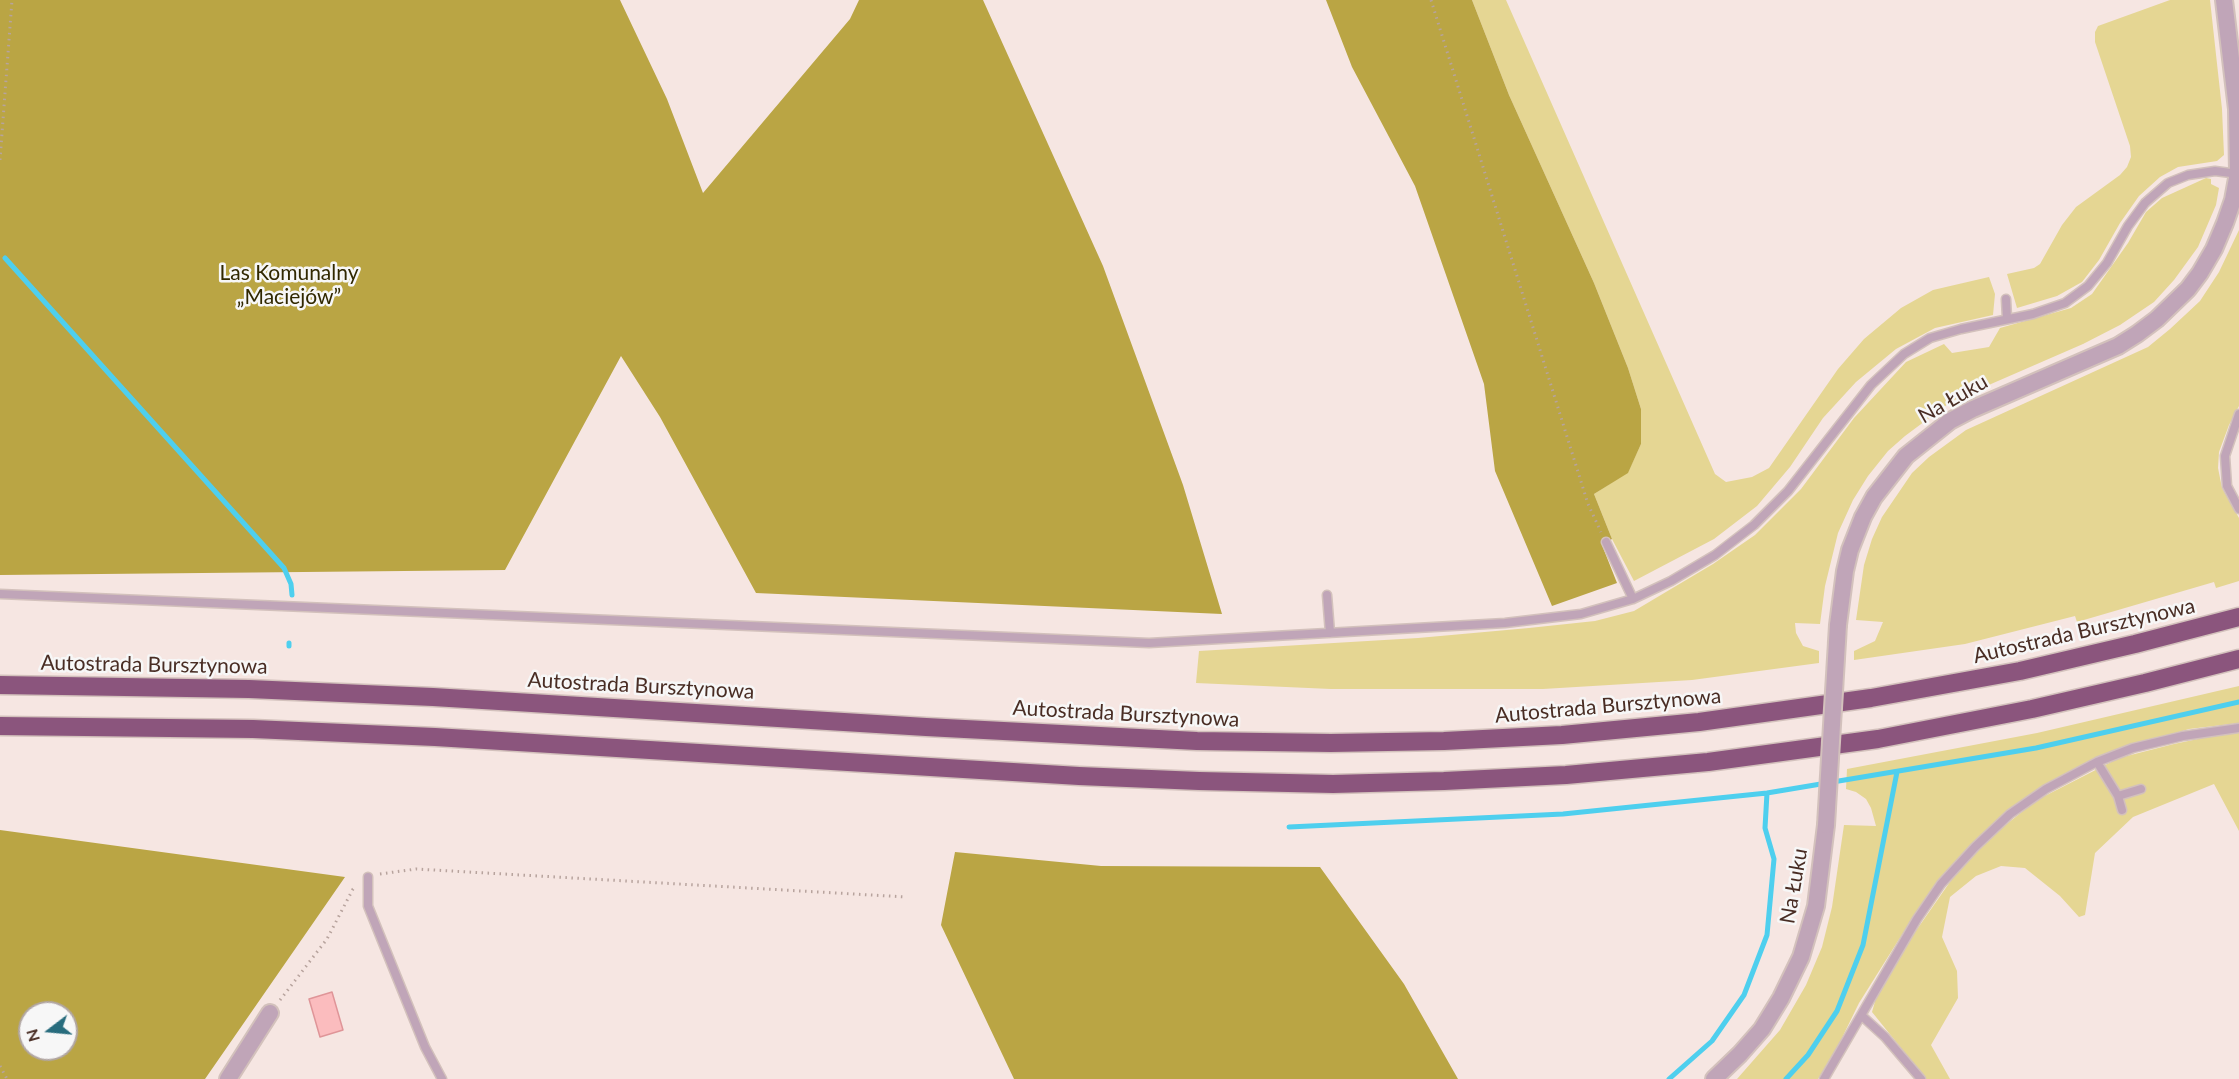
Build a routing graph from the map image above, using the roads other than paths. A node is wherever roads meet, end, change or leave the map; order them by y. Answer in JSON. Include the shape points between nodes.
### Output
{"nodes":[{"id":1,"x":2224,"y":0,"type":"edge"},
{"id":2,"x":2238,"y":173,"type":"edge"},
{"id":3,"x":2006,"y":299,"type":"dead end"},
{"id":4,"x":2007,"y":319,"type":"junction"},
{"id":5,"x":2239,"y":414,"type":"edge"},
{"id":6,"x":2239,"y":509,"type":"edge"},
{"id":7,"x":1606,"y":542,"type":"road end"},
{"id":8,"x":0,"y":594,"type":"edge"},
{"id":9,"x":1327,"y":595,"type":"dead end"},
{"id":10,"x":1633,"y":599,"type":"junction"},
{"id":11,"x":2239,"y":617,"type":"edge"},
{"id":12,"x":1330,"y":633,"type":"junction"},
{"id":13,"x":2239,"y":659,"type":"edge"},
{"id":14,"x":0,"y":686,"type":"edge"},
{"id":15,"x":0,"y":726,"type":"edge"},
{"id":16,"x":2239,"y":728,"type":"edge"},
{"id":17,"x":2097,"y":762,"type":"junction"},
{"id":18,"x":2141,"y":789,"type":"dead end"},
{"id":19,"x":2118,"y":796,"type":"junction"},
{"id":20,"x":2122,"y":810,"type":"dead end"},
{"id":21,"x":368,"y":878,"type":"road end"},
{"id":22,"x":270,"y":1013,"type":"road end"},
{"id":23,"x":1862,"y":1016,"type":"junction"},
{"id":24,"x":228,"y":1079,"type":"edge"},
{"id":25,"x":442,"y":1079,"type":"edge"},
{"id":26,"x":1714,"y":1079,"type":"edge"},
{"id":27,"x":1824,"y":1079,"type":"edge"},
{"id":28,"x":1921,"y":1079,"type":"edge"}],
"edges":[{"from":1,"to":2,"type":"street","name":"Na Łuku","via":[[2236,109]]},
{"from":2,"to":4,"type":"lane","via":[[2215,171],[2168,183],[2145,203],[2088,286],[2065,303]]},
{"from":2,"to":26,"type":"street","name":"Na Łuku","bridge":true,"via":[[2233,200],[2214,249],[2188,289],[2157,319],[2118,346],[1950,421],[1927,437],[1891,473],[1863,517],[1845,571],[1838,625],[1826,825],[1816,906],[1802,957],[1781,998],[1762,1029]]},
{"from":3,"to":4,"type":"lane"},
{"from":4,"to":10,"type":"lane","via":[[1930,338],[1904,354],[1871,385],[1788,491],[1754,525],[1715,555]]},
{"from":5,"to":6,"type":"lane","via":[[2225,456],[2228,486]]},
{"from":7,"to":10,"type":"lane"},
{"from":8,"to":12,"type":"lane","via":[[1138,643]]},
{"from":9,"to":12,"type":"lane"},
{"from":10,"to":12,"type":"lane","via":[[1581,614],[1505,623]]},
{"from":11,"to":14,"type":"highway","name":"Autostrada Bursztynowa","via":[[2020,671],[1871,698],[1699,722],[1444,741],[1197,741],[433,697],[249,689]]},
{"from":13,"to":15,"type":"highway","via":[[2032,709],[1878,738],[1708,762],[1444,781],[1199,781],[424,736]]},
{"from":16,"to":17,"type":"lane","via":[[2133,747]]},
{"from":17,"to":19,"type":"lane"},
{"from":17,"to":23,"type":"lane","via":[[2010,814],[1975,847],[1941,884]]},
{"from":18,"to":19,"type":"lane"},
{"from":19,"to":20,"type":"lane"},
{"from":21,"to":25,"type":"lane","via":[[368,906],[424,1047]]},
{"from":22,"to":24,"type":"street"},
{"from":23,"to":27,"type":"lane"},
{"from":23,"to":28,"type":"lane"}]}
